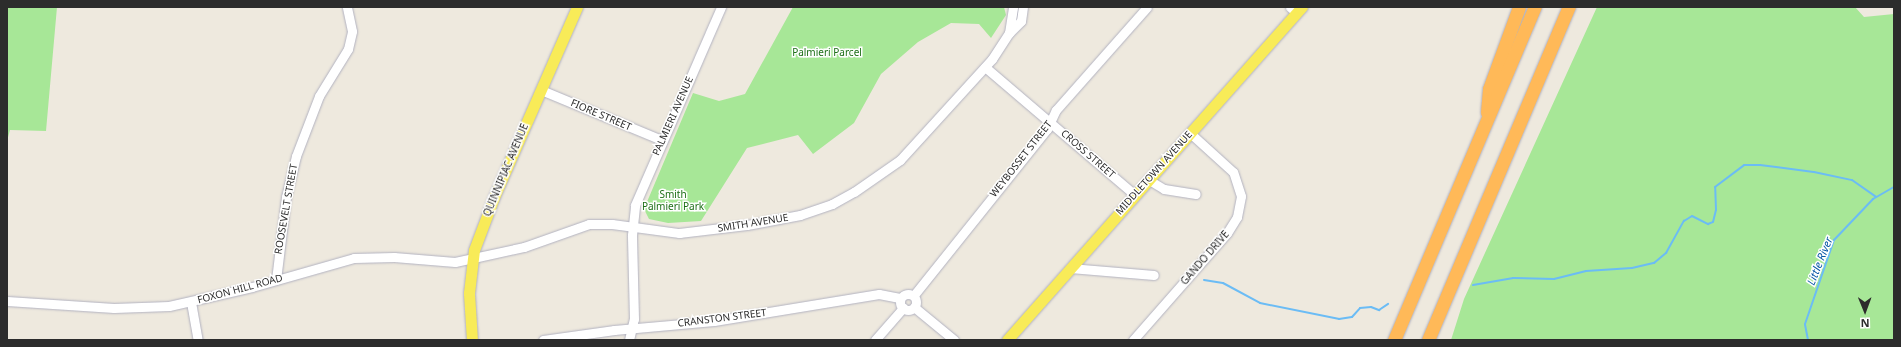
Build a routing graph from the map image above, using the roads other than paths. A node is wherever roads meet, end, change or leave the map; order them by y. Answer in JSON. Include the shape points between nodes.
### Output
{"nodes":[{"id":1,"x":347,"y":7,"type":"edge"},
{"id":2,"x":577,"y":7,"type":"edge"},
{"id":3,"x":721,"y":7,"type":"edge"},
{"id":4,"x":1014,"y":7,"type":"edge"},
{"id":5,"x":1022,"y":7,"type":"edge"},
{"id":6,"x":1147,"y":7,"type":"edge"},
{"id":7,"x":1519,"y":7,"type":"edge"},
{"id":8,"x":1535,"y":7,"type":"edge"},
{"id":9,"x":1569,"y":7,"type":"edge"},
{"id":10,"x":1296,"y":9,"type":"edge"},
{"id":11,"x":1009,"y":33,"type":"junction"},
{"id":12,"x":985,"y":67,"type":"junction"},
{"id":13,"x":541,"y":90,"type":"junction"},
{"id":14,"x":1487,"y":120,"type":"junction"},
{"id":15,"x":1051,"y":122,"type":"junction"},
{"id":16,"x":1190,"y":133,"type":"junction"},
{"id":17,"x":662,"y":140,"type":"junction"},
{"id":18,"x":1149,"y":180,"type":"junction"},
{"id":19,"x":1196,"y":194,"type":"dead end"},
{"id":20,"x":1135,"y":195,"type":"junction"},
{"id":21,"x":633,"y":227,"type":"junction"},
{"id":22,"x":471,"y":259,"type":"junction"},
{"id":23,"x":1070,"y":268,"type":"junction"},
{"id":24,"x":1154,"y":275,"type":"dead end"},
{"id":25,"x":276,"y":280,"type":"junction"},
{"id":26,"x":914,"y":295,"type":"junction"},
{"id":27,"x":900,"y":298,"type":"junction"},
{"id":28,"x":7,"y":301,"type":"edge"},
{"id":29,"x":191,"y":302,"type":"junction"},
{"id":30,"x":914,"y":307,"type":"junction"},
{"id":31,"x":903,"y":308,"type":"junction"},
{"id":32,"x":632,"y":328,"type":"junction"},
{"id":33,"x":198,"y":340,"type":"edge"},
{"id":34,"x":472,"y":340,"type":"edge"},
{"id":35,"x":543,"y":340,"type":"edge"},
{"id":36,"x":630,"y":340,"type":"edge"},
{"id":37,"x":875,"y":340,"type":"edge"},
{"id":38,"x":954,"y":340,"type":"edge"},
{"id":39,"x":1007,"y":340,"type":"edge"},
{"id":40,"x":1133,"y":340,"type":"edge"},
{"id":41,"x":1394,"y":340,"type":"edge"},
{"id":42,"x":1428,"y":340,"type":"edge"}],
"edges":[{"from":1,"to":25,"type":"street","name":"ROOSEVELT STREET","via":[[352,31],[348,49],[319,96],[296,156],[286,197]]},
{"from":2,"to":13,"type":"main road","name":"QUINNIPIAC AVENUE"},
{"from":3,"to":17,"type":"street","name":"PALMIERI AVENUE"},
{"from":4,"to":11,"type":"street"},
{"from":5,"to":11,"type":"street","name":"SMITH AVENUE","via":[[1022,20]]},
{"from":6,"to":15,"type":"street","name":"WEYBOSSET STREET","via":[[1056,110]]},
{"from":7,"to":14,"type":"highway","via":[[1490,89]]},
{"from":8,"to":14,"type":"highway"},
{"from":9,"to":42,"type":"highway"},
{"from":10,"to":16,"type":"main road","name":"MIDDLETOWN AVENUE"},
{"from":11,"to":12,"type":"street","name":"SMITH AVENUE"},
{"from":12,"to":15,"type":"street","name":"CROSS STREET"},
{"from":12,"to":21,"type":"street","name":"SMITH AVENUE","via":[[900,160],[878,178],[832,204],[782,220],[711,230],[670,233]]},
{"from":13,"to":17,"type":"street","name":"FIORE STREET"},
{"from":13,"to":22,"type":"main road","name":"QUINNIPIAC AVENUE","via":[[494,196]]},
{"from":14,"to":41,"type":"highway"},
{"from":15,"to":20,"type":"street","name":"CROSS STREET"},
{"from":15,"to":26,"type":"street","name":"WEYBOSSET STREET"},
{"from":16,"to":18,"type":"main road","name":"MIDDLETOWN AVENUE"},
{"from":16,"to":40,"type":"street","name":"GANDO DRIVE","via":[[1233,172],[1241,196],[1237,216],[1227,233]]},
{"from":17,"to":21,"type":"street","name":"PALMIERI AVENUE","via":[[635,205]]},
{"from":18,"to":19,"type":"street","via":[[1164,189]]},
{"from":18,"to":20,"type":"main road","name":"MIDDLETOWN AVENUE"},
{"from":20,"to":23,"type":"main road","name":"MIDDLETOWN AVENUE"},
{"from":21,"to":22,"type":"street","name":"SMITH AVENUE","via":[[589,224],[524,247]]},
{"from":21,"to":32,"type":"street","name":"PALMIERI AVENUE"},
{"from":22,"to":25,"type":"street","name":"FOXON HILL ROAD","via":[[455,262],[394,257],[354,258]]},
{"from":22,"to":34,"type":"main road","name":"QUINNIPIAC AVENUE","via":[[469,300]]},
{"from":23,"to":24,"type":"street"},
{"from":23,"to":39,"type":"main road","name":"MIDDLETOWN AVENUE"},
{"from":25,"to":29,"type":"street","name":"FOXON HILL ROAD"},
{"from":26,"to":27,"type":"street","via":[[906,293]]},
{"from":26,"to":30,"type":"street"},
{"from":27,"to":31,"type":"street"},
{"from":27,"to":32,"type":"street","name":"CRANSTON STREET","via":[[879,294],[714,321]]},
{"from":28,"to":29,"type":"street","name":"FOXON HILL ROAD","via":[[132,308]]},
{"from":29,"to":33,"type":"street"},
{"from":30,"to":31,"type":"street","via":[[908,310]]},
{"from":30,"to":38,"type":"street"},
{"from":31,"to":37,"type":"street"},
{"from":32,"to":35,"type":"street","name":"CRANSTON STREET"},
{"from":32,"to":36,"type":"street","name":"PALMIERI AVENUE"}]}
